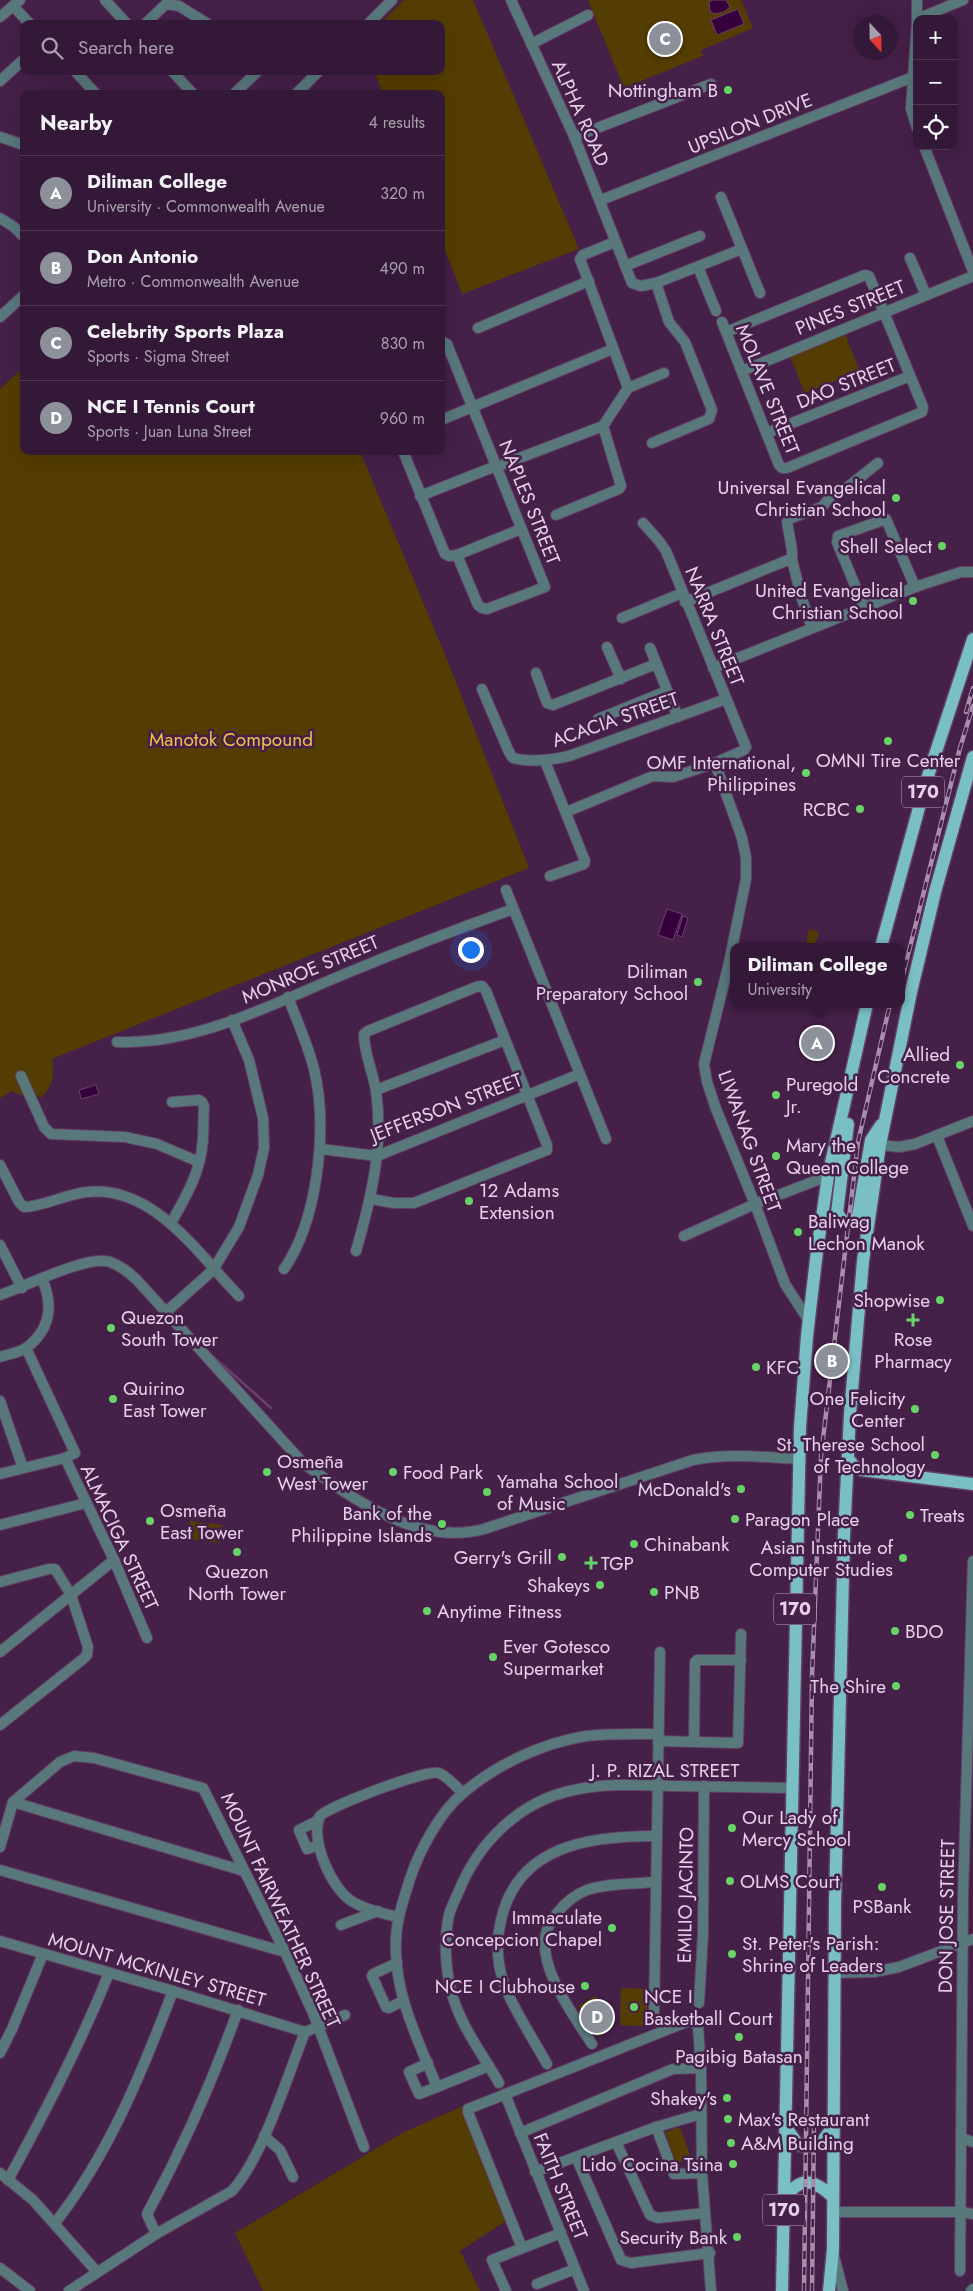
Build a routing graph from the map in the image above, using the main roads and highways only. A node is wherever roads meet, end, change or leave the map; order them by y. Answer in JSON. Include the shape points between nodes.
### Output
{"nodes":[{"id":1,"x":973,"y":639,"type":"edge"},
{"id":2,"x":973,"y":757,"type":"edge"},
{"id":3,"x":882,"y":943,"type":"edge"},
{"id":4,"x":866,"y":1008,"type":"edge"},
{"id":5,"x":851,"y":1080,"type":"junction"},
{"id":6,"x":886,"y":1117,"type":"junction"},
{"id":7,"x":848,"y":1459,"type":"junction"},
{"id":8,"x":862,"y":1470,"type":"junction"},
{"id":9,"x":847,"y":1479,"type":"junction"},
{"id":10,"x":973,"y":1484,"type":"edge"},
{"id":11,"x":834,"y":2124,"type":"junction"},
{"id":12,"x":787,"y":2129,"type":"junction"},
{"id":13,"x":832,"y":2196,"type":"junction"},
{"id":14,"x":784,"y":2198,"type":"junction"},
{"id":15,"x":832,"y":2249,"type":"junction"},
{"id":16,"x":782,"y":2291,"type":"edge"},
{"id":17,"x":829,"y":2291,"type":"edge"},
{"id":18,"x":835,"y":2291,"type":"edge"}],
"edges":[{"from":1,"to":3,"type":"main road","number":"170","via":[[926,782]]},
{"from":2,"to":6,"type":"main road","number":"170","via":[[926,929]]},
{"from":4,"to":5,"type":"main road","number":"170"},
{"from":5,"to":6,"type":"main road","via":[[838,1213],[844,1222],[854,1221],[858,1216],[871,1140]]},
{"from":5,"to":12,"type":"main road","number":"170","via":[[828,1176],[809,1321],[798,1459]]},
{"from":6,"to":7,"type":"main road","number":"170","via":[[863,1261]]},
{"from":7,"to":8,"type":"main road"},
{"from":7,"to":9,"type":"main road","number":"170"},
{"from":8,"to":9,"type":"main road"},
{"from":8,"to":10,"type":"main road"},
{"from":9,"to":11,"type":"main road","number":"170","via":[[834,1973]]},
{"from":11,"to":12,"type":"main road","via":[[825,2140],[816,2146],[798,2144]]},
{"from":11,"to":13,"type":"main road","number":"170"},
{"from":12,"to":14,"type":"main road","number":"170"},
{"from":13,"to":14,"type":"main road","via":[[819,2185],[805,2183],[795,2186]]},
{"from":13,"to":15,"type":"main road","number":"170"},
{"from":14,"to":16,"type":"main road","number":"170"},
{"from":15,"to":17,"type":"main road","number":"170"},
{"from":15,"to":18,"type":"main road"}]}
